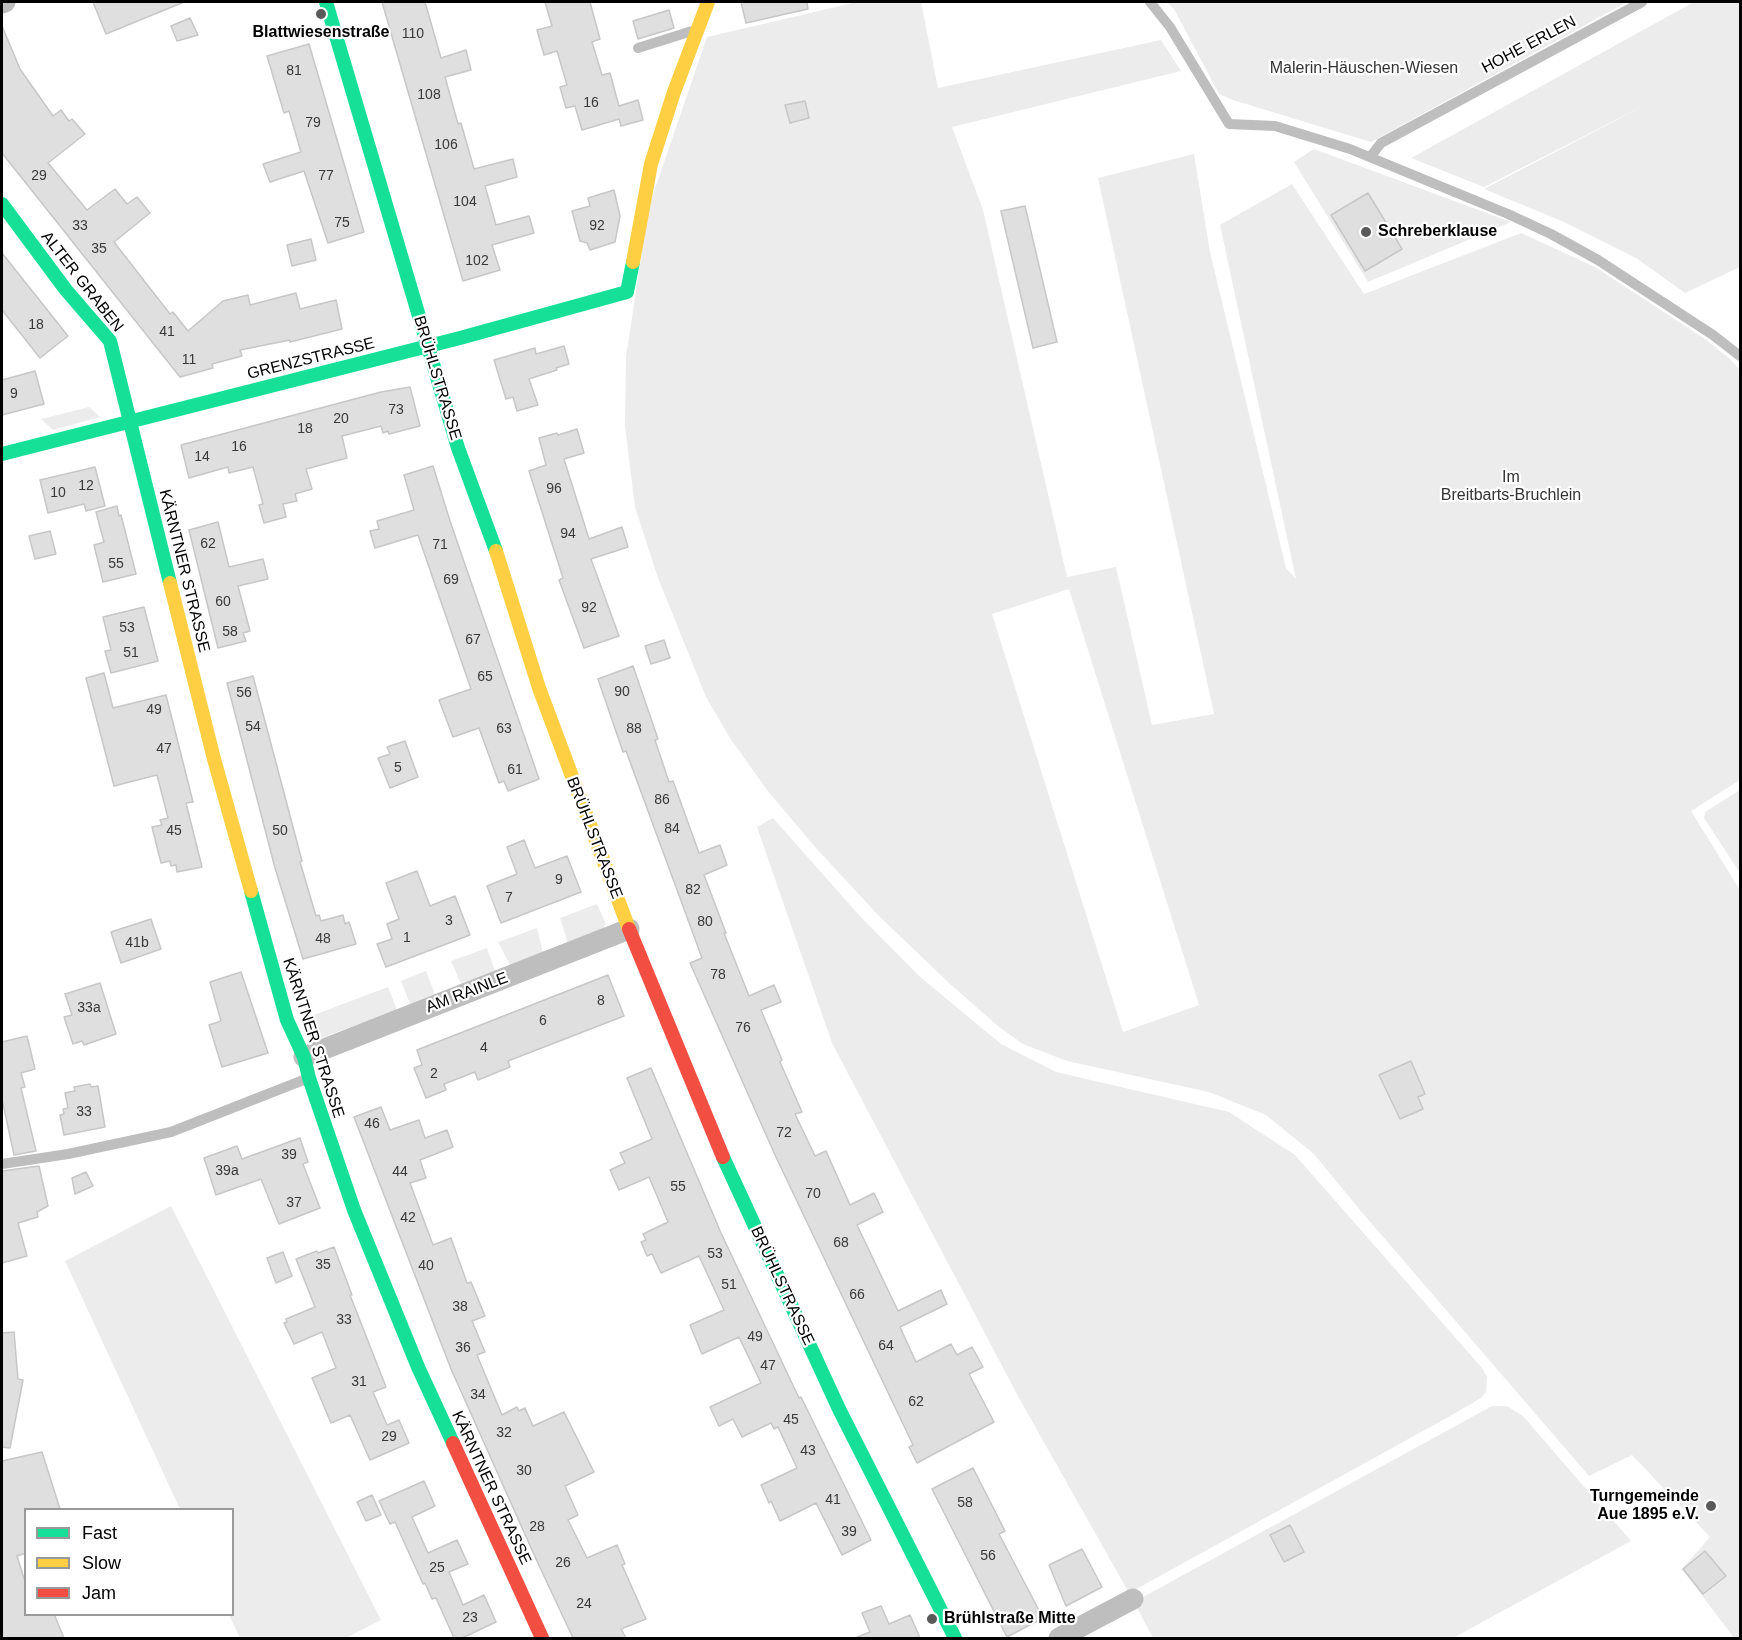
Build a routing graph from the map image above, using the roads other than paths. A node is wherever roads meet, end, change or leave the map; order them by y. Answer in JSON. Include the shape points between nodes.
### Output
{"nodes":[{"id":1,"x":326,"y":2,"type":"edge"},
{"id":2,"x":708,"y":2,"type":"edge"},
{"id":3,"x":1150,"y":2,"type":"edge"},
{"id":4,"x":1642,"y":2,"type":"edge"},
{"id":5,"x":697,"y":29,"type":"junction"},
{"id":6,"x":638,"y":48,"type":"dead end"},
{"id":7,"x":1371,"y":156,"type":"junction"},
{"id":8,"x":2,"y":204,"type":"edge"},
{"id":9,"x":428,"y":346,"type":"junction"},
{"id":10,"x":1740,"y":356,"type":"edge"},
{"id":11,"x":129,"y":422,"type":"junction"},
{"id":12,"x":2,"y":454,"type":"edge"},
{"id":13,"x":629,"y":929,"type":"junction"},
{"id":14,"x":304,"y":1057,"type":"junction"},
{"id":15,"x":309,"y":1078,"type":"junction"},
{"id":16,"x":2,"y":1164,"type":"edge"},
{"id":17,"x":1133,"y":1599,"type":"dead end"},
{"id":18,"x":542,"y":1638,"type":"edge"},
{"id":19,"x":955,"y":1638,"type":"edge"},
{"id":20,"x":1059,"y":1638,"type":"edge"}],
"edges":[{"from":1,"to":9,"type":"street","name":"BRÜHLSTRASSE"},
{"from":2,"to":5,"type":"street"},
{"from":3,"to":7,"type":"lane","via":[[1170,27],[1229,124],[1275,126]]},
{"from":4,"to":7,"type":"lane","name":"HOHE ERLEN","via":[[1381,143]]},
{"from":5,"to":6,"type":"lane"},
{"from":5,"to":9,"type":"street","name":"GRENZSTRASSE","via":[[651,164],[627,292]]},
{"from":7,"to":10,"type":"lane","via":[[1551,234],[1598,260]]},
{"from":8,"to":11,"type":"street","name":"ALTER GRABEN","via":[[110,341]]},
{"from":9,"to":11,"type":"street","name":"GRENZSTRASSE"},
{"from":9,"to":13,"type":"street","name":"BRÜHLSTRASSE","via":[[539,688]]},
{"from":11,"to":12,"type":"street","name":"GRENZSTRASSE"},
{"from":11,"to":14,"type":"street","name":"KÄRNTNER STRASSE","via":[[256,913],[287,1020]]},
{"from":13,"to":14,"type":"street","name":"AM RAINLE"},
{"from":13,"to":19,"type":"street","name":"BRÜHLSTRASSE","via":[[749,1215],[839,1409]]},
{"from":14,"to":15,"type":"street","name":"KÄRNTNER STRASSE"},
{"from":15,"to":16,"type":"lane","via":[[171,1132]]},
{"from":15,"to":18,"type":"street","name":"KÄRNTNER STRASSE","via":[[354,1210],[418,1367]]},
{"from":17,"to":20,"type":"street"}]}
